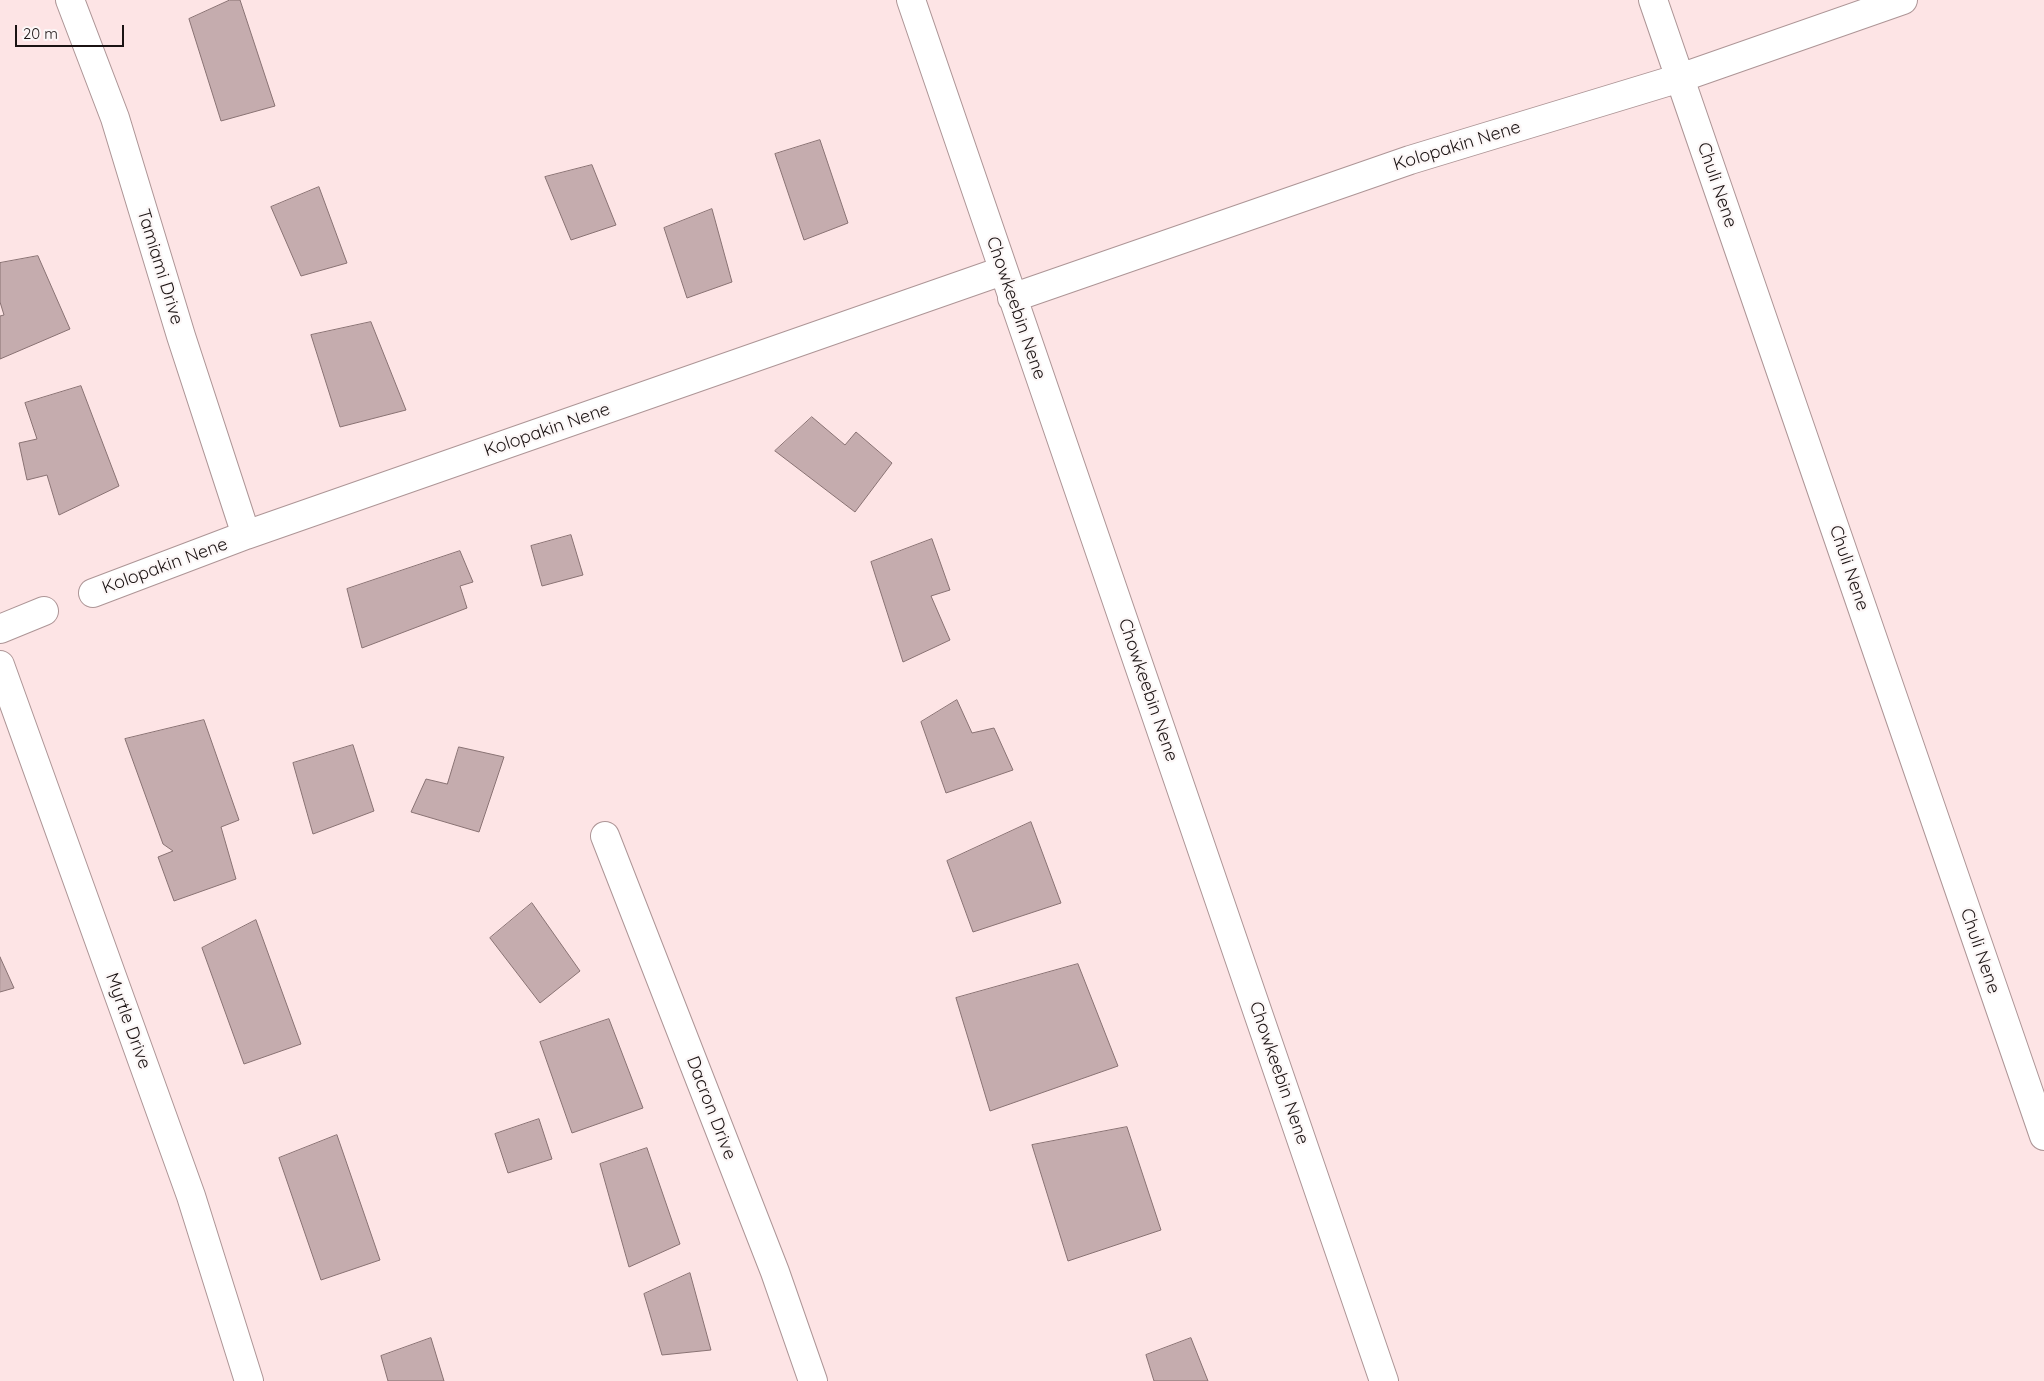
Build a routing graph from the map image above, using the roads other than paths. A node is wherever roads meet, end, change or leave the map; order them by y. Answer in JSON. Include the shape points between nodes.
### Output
{"nodes":[{"id":1,"x":70,"y":0,"type":"edge"},
{"id":2,"x":911,"y":0,"type":"edge"},
{"id":3,"x":1653,"y":0,"type":"edge"},
{"id":4,"x":1903,"y":0,"type":"edge"},
{"id":5,"x":1680,"y":78,"type":"junction"},
{"id":6,"x":1002,"y":271,"type":"junction"},
{"id":7,"x":1012,"y":298,"type":"junction"},
{"id":8,"x":246,"y":536,"type":"junction"},
{"id":9,"x":93,"y":593,"type":"dead end"},
{"id":10,"x":44,"y":611,"type":"dead end"},
{"id":11,"x":0,"y":629,"type":"edge"},
{"id":12,"x":0,"y":664,"type":"edge"},
{"id":13,"x":605,"y":836,"type":"dead end"},
{"id":14,"x":2044,"y":1136,"type":"edge"},
{"id":15,"x":249,"y":1381,"type":"edge"},
{"id":16,"x":813,"y":1381,"type":"edge"},
{"id":17,"x":1384,"y":1381,"type":"edge"}],
"edges":[{"from":1,"to":8,"type":"street","name":"Tamiami Drive","via":[[115,118]]},
{"from":2,"to":6,"type":"street","name":"Chowkeebin Nene"},
{"from":3,"to":5,"type":"street","name":"Chuli Nene"},
{"from":4,"to":5,"type":"street","name":"Kolopakin Nene"},
{"from":5,"to":7,"type":"street","name":"Kolopakin Nene","via":[[1410,160]]},
{"from":5,"to":14,"type":"street","name":"Chuli Nene"},
{"from":6,"to":7,"type":"street","name":"Chowkeebin Nene"},
{"from":6,"to":8,"type":"street","name":"Kolopakin Nene"},
{"from":7,"to":17,"type":"street","name":"Chowkeebin Nene"},
{"from":8,"to":9,"type":"street","name":"Kolopakin Nene"},
{"from":10,"to":11,"type":"street"},
{"from":12,"to":15,"type":"street","name":"Myrtle Drive","via":[[191,1196]]},
{"from":13,"to":16,"type":"street","name":"Dacron Drive","via":[[775,1272]]}]}
